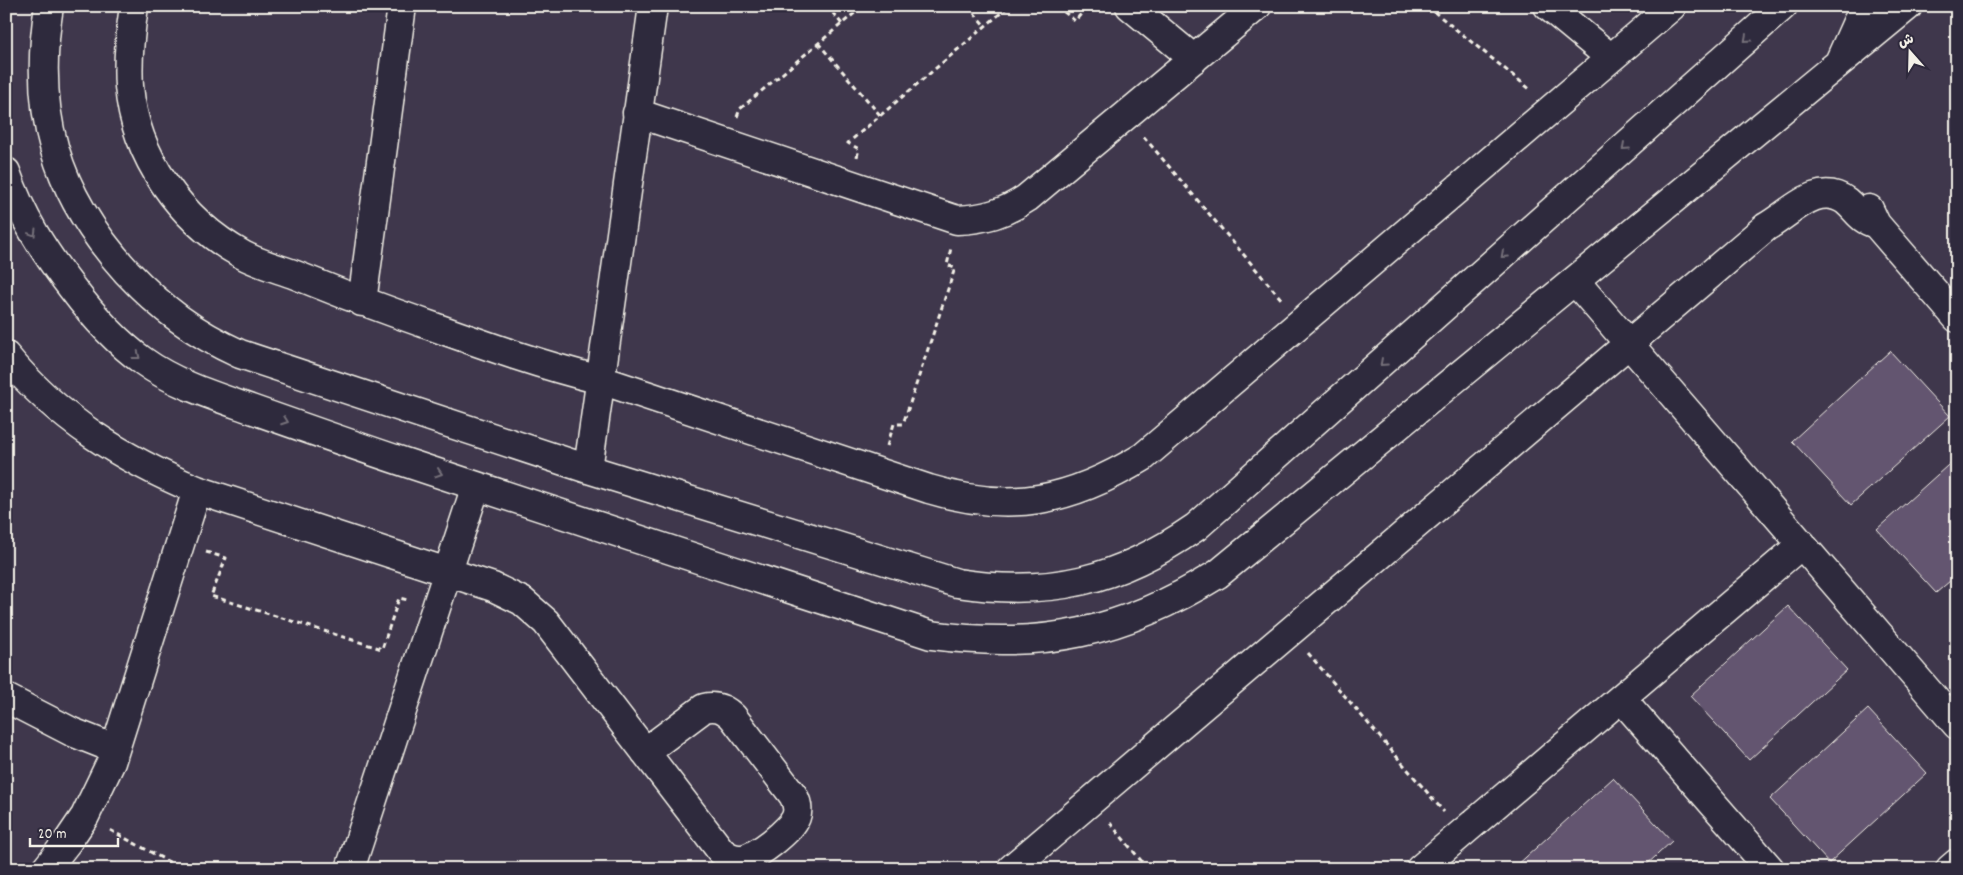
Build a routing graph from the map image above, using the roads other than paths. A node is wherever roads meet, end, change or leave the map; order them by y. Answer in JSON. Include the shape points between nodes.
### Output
{"nodes":[{"id":1,"x":49,"y":6,"type":"edge"},
{"id":2,"x":134,"y":6,"type":"edge"},
{"id":3,"x":402,"y":6,"type":"edge"},
{"id":4,"x":653,"y":6,"type":"edge"},
{"id":5,"x":1130,"y":6,"type":"edge"},
{"id":6,"x":1257,"y":6,"type":"edge"},
{"id":7,"x":1548,"y":6,"type":"edge"},
{"id":8,"x":1672,"y":6,"type":"edge"},
{"id":9,"x":1783,"y":6,"type":"edge"},
{"id":10,"x":1869,"y":6,"type":"edge"},
{"id":11,"x":1908,"y":6,"type":"edge"},
{"id":12,"x":1611,"y":58,"type":"junction"},
{"id":13,"x":1194,"y":59,"type":"junction"},
{"id":14,"x":1838,"y":66,"type":"junction"},
{"id":15,"x":637,"y":113,"type":"junction"},
{"id":16,"x":6,"y":172,"type":"edge"},
{"id":17,"x":1575,"y":281,"type":"junction"},
{"id":18,"x":362,"y":302,"type":"junction"},
{"id":19,"x":1957,"y":318,"type":"edge"},
{"id":20,"x":1629,"y":344,"type":"junction"},
{"id":21,"x":6,"y":356,"type":"edge"},
{"id":22,"x":601,"y":380,"type":"junction"},
{"id":23,"x":588,"y":469,"type":"junction"},
{"id":24,"x":476,"y":486,"type":"junction"},
{"id":25,"x":196,"y":490,"type":"junction"},
{"id":26,"x":1802,"y":544,"type":"junction"},
{"id":27,"x":446,"y":573,"type":"junction"},
{"id":28,"x":6,"y":698,"type":"edge"},
{"id":29,"x":1620,"y":698,"type":"junction"},
{"id":30,"x":1957,"y":725,"type":"edge"},
{"id":31,"x":115,"y":749,"type":"junction"},
{"id":32,"x":646,"y":752,"type":"junction"},
{"id":33,"x":1957,"y":863,"type":"edge"},
{"id":34,"x":1429,"y":866,"type":"edge"},
{"id":35,"x":46,"y":869,"type":"edge"},
{"id":36,"x":350,"y":869,"type":"edge"},
{"id":37,"x":1011,"y":869,"type":"edge"},
{"id":38,"x":1770,"y":869,"type":"edge"},
{"id":39,"x":1950,"y":869,"type":"edge"}],
"edges":[{"from":1,"to":23,"type":"street","via":[[43,69],[51,138],[60,170],[91,228],[164,309],[196,332],[240,354]]},
{"from":2,"to":18,"type":"street","via":[[128,66],[133,108],[152,161],[179,203],[210,232],[245,256]]},
{"from":3,"to":18,"type":"street"},
{"from":4,"to":15,"type":"street"},
{"from":5,"to":13,"type":"street"},
{"from":6,"to":13,"type":"street"},
{"from":7,"to":12,"type":"street"},
{"from":8,"to":12,"type":"street"},
{"from":9,"to":23,"type":"street","one_way":true,"via":[[1196,527],[1170,545],[1113,572],[1051,587],[987,588],[956,583]]},
{"from":10,"to":14,"type":"street","via":[[1857,22]]},
{"from":11,"to":14,"type":"street"},
{"from":12,"to":22,"type":"street","via":[[1143,457],[1120,472],[1086,487],[1044,499],[1017,502],[958,498]]},
{"from":13,"to":15,"type":"street","via":[[1015,206],[988,217],[957,220]]},
{"from":14,"to":17,"type":"street"},
{"from":15,"to":22,"type":"street"},
{"from":16,"to":24,"type":"street","one_way":true,"via":[[28,226],[48,257],[106,330],[145,363],[202,392]]},
{"from":17,"to":20,"type":"street"},
{"from":17,"to":24,"type":"street","via":[[1218,574],[1154,609],[1086,632],[1008,641],[931,635]]},
{"from":18,"to":22,"type":"street","via":[[559,370]]},
{"from":19,"to":20,"type":"street","via":[[1876,224],[1866,204],[1853,189],[1832,179],[1819,179],[1789,194],[1766,228]]},
{"from":20,"to":26,"type":"street"},
{"from":20,"to":37,"type":"street"},
{"from":21,"to":25,"type":"street","via":[[67,417],[97,439],[129,459]]},
{"from":22,"to":23,"type":"street"},
{"from":24,"to":27,"type":"street"},
{"from":25,"to":27,"type":"street"},
{"from":25,"to":31,"type":"street"},
{"from":26,"to":29,"type":"street"},
{"from":26,"to":30,"type":"street"},
{"from":27,"to":32,"type":"street","via":[[508,593],[535,610]]},
{"from":27,"to":36,"type":"street"},
{"from":28,"to":31,"type":"street","via":[[63,728]]},
{"from":29,"to":34,"type":"street","via":[[1462,833]]},
{"from":29,"to":38,"type":"street"},
{"from":31,"to":35,"type":"street","via":[[84,816]]},
{"from":32,"to":32,"type":"street","via":[[727,856],[735,859],[752,857],[790,827],[795,819],[798,811],[793,795],[733,717],[721,707],[704,708]]},
{"from":33,"to":39,"type":"street"}]}
